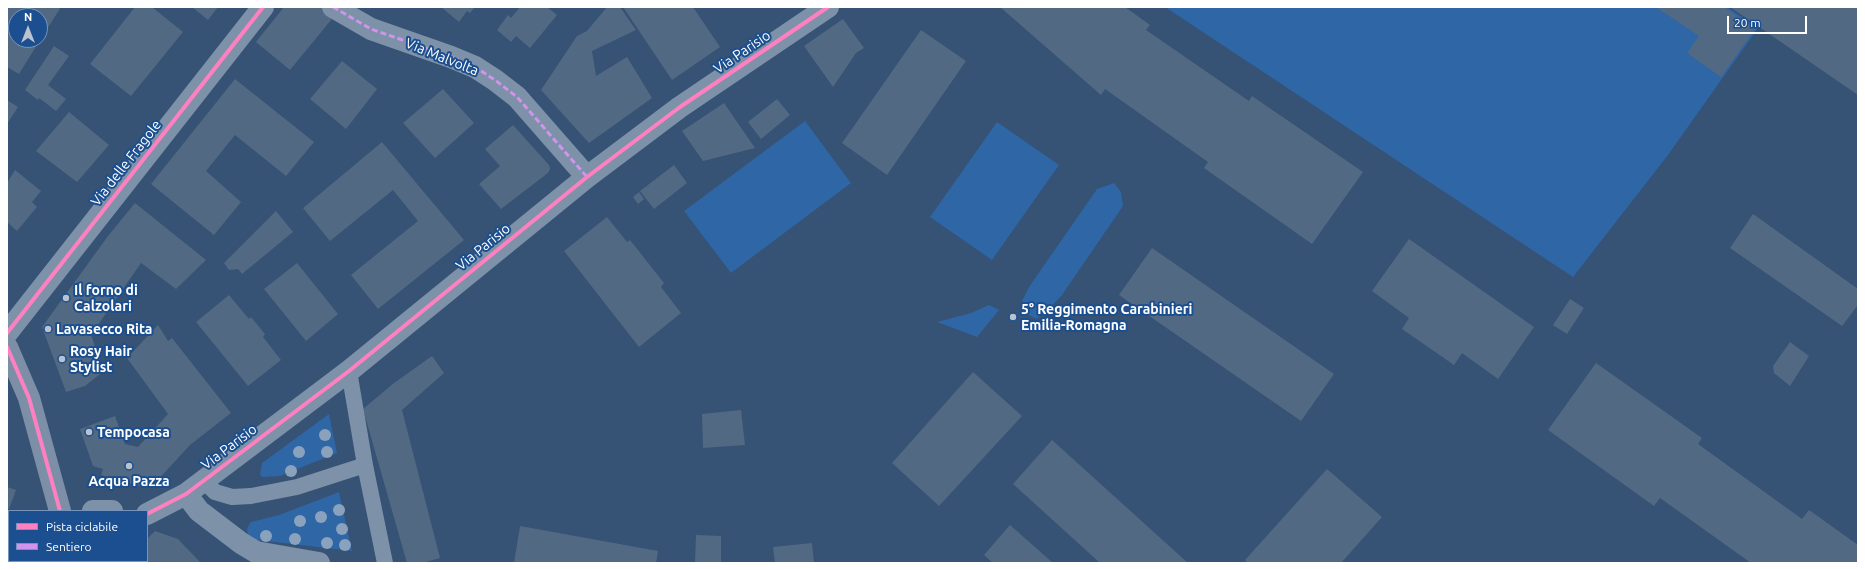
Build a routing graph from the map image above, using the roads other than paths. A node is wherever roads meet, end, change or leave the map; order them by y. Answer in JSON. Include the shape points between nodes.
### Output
{"nodes":[{"id":1,"x":263,"y":7,"type":"edge"},
{"id":2,"x":333,"y":7,"type":"edge"},
{"id":3,"x":828,"y":7,"type":"edge"},
{"id":4,"x":587,"y":177,"type":"junction"},
{"id":5,"x":7,"y":333,"type":"edge"},
{"id":6,"x":7,"y":347,"type":"edge"},
{"id":7,"x":349,"y":371,"type":"junction"},
{"id":8,"x":365,"y":465,"type":"junction"},
{"id":9,"x":203,"y":480,"type":"junction"},
{"id":10,"x":186,"y":494,"type":"junction"},
{"id":11,"x":60,"y":510,"type":"edge"},
{"id":12,"x":148,"y":511,"type":"edge"},
{"id":13,"x":319,"y":563,"type":"edge"},
{"id":14,"x":385,"y":563,"type":"edge"}],
"edges":[{"from":1,"to":5,"type":"street","name":"Via delle Fragole"},
{"from":2,"to":4,"type":"street","name":"Via Malvolta","via":[[371,29],[463,62],[495,80],[516,97]]},
{"from":3,"to":4,"type":"street","name":"Via Parisio","via":[[680,107]]},
{"from":4,"to":7,"type":"street","name":"Via Parisio"},
{"from":6,"to":11,"type":"main road","via":[[29,398]]},
{"from":7,"to":8,"type":"lane"},
{"from":7,"to":9,"type":"street","name":"Via Parisio"},
{"from":8,"to":9,"type":"lane","via":[[297,487],[251,496],[232,497],[215,492]]},
{"from":8,"to":14,"type":"lane"},
{"from":9,"to":10,"type":"street","name":"Via Parisio"},
{"from":10,"to":12,"type":"street","name":"Via Parisio"},
{"from":10,"to":13,"type":"street","via":[[199,511],[241,544],[256,552]]}]}
